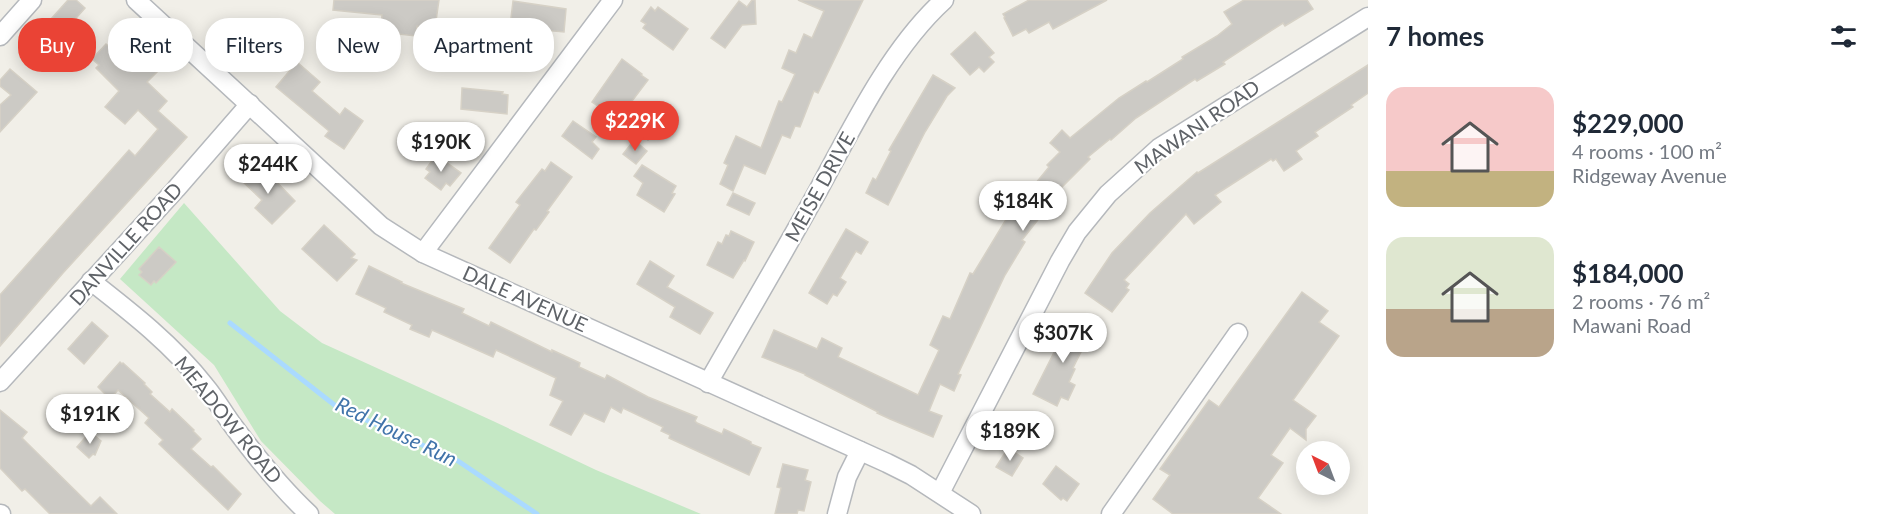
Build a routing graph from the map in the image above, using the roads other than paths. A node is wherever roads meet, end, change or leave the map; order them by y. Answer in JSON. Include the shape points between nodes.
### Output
{"nodes":[{"id":1,"x":32,"y":0,"type":"edge"},
{"id":2,"x":136,"y":0,"type":"edge"},
{"id":3,"x":613,"y":0,"type":"edge"},
{"id":4,"x":944,"y":0,"type":"edge"},
{"id":5,"x":1368,"y":17,"type":"edge"},
{"id":6,"x":0,"y":36,"type":"edge"},
{"id":7,"x":250,"y":104,"type":"junction"},
{"id":8,"x":423,"y":253,"type":"junction"},
{"id":9,"x":92,"y":280,"type":"junction"},
{"id":10,"x":1238,"y":333,"type":"dead end"},
{"id":11,"x":0,"y":382,"type":"edge"},
{"id":12,"x":708,"y":382,"type":"junction"},
{"id":13,"x":860,"y":451,"type":"junction"},
{"id":14,"x":940,"y":493,"type":"junction"},
{"id":15,"x":1114,"y":513,"type":"edge"},
{"id":16,"x":309,"y":514,"type":"edge"},
{"id":17,"x":837,"y":514,"type":"edge"},
{"id":18,"x":971,"y":514,"type":"edge"}],
"edges":[{"from":1,"to":6,"type":"street"},
{"from":2,"to":7,"type":"street","name":"DALE AVENUE"},
{"from":3,"to":8,"type":"street"},
{"from":4,"to":12,"type":"street","name":"MEISE DRIVE","via":[[903,46],[867,104]]},
{"from":5,"to":14,"type":"street","name":"MAWANI ROAD","via":[[1159,148],[1107,194],[1060,261]]},
{"from":7,"to":8,"type":"street","name":"DALE AVENUE","via":[[381,226]]},
{"from":7,"to":9,"type":"street","name":"DANVILLE ROAD"},
{"from":8,"to":12,"type":"street","name":"DALE AVENUE"},
{"from":9,"to":11,"type":"street","name":"DANVILLE ROAD"},
{"from":9,"to":16,"type":"street","name":"MEADOW ROAD","via":[[186,364],[271,474]]},
{"from":10,"to":15,"type":"street"},
{"from":12,"to":13,"type":"street","name":"DALE AVENUE"},
{"from":13,"to":14,"type":"street","name":"DALE AVENUE"},
{"from":13,"to":17,"type":"street","via":[[847,477]]},
{"from":14,"to":18,"type":"street","name":"DALE AVENUE"}]}
